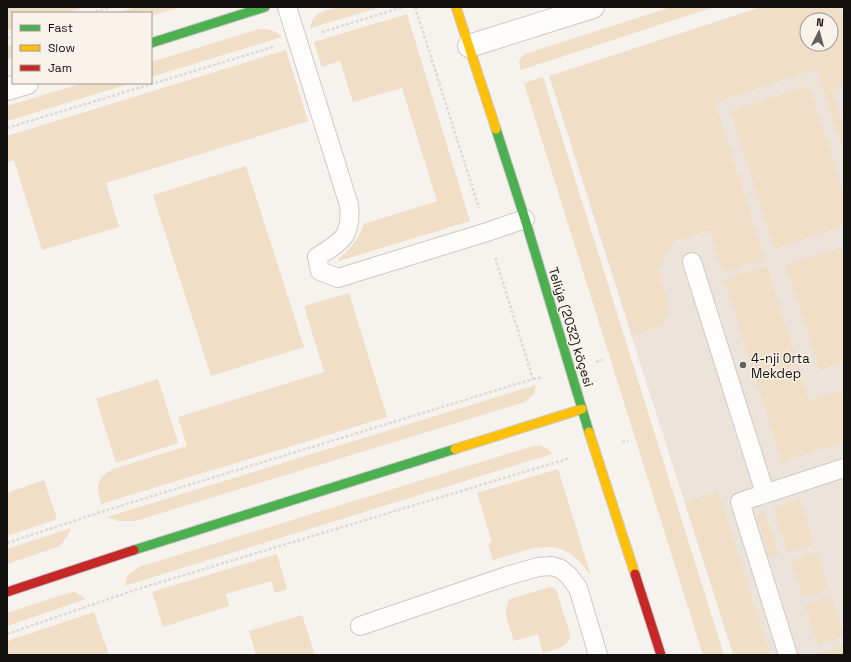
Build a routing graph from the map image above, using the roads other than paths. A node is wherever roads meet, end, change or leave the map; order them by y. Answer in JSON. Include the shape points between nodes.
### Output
{"nodes":[{"id":1,"x":288,"y":7,"type":"edge"},
{"id":2,"x":456,"y":7,"type":"edge"},
{"id":3,"x":593,"y":7,"type":"edge"},
{"id":4,"x":258,"y":8,"type":"edge"},
{"id":5,"x":152,"y":43,"type":"edge"},
{"id":6,"x":469,"y":46,"type":"junction"},
{"id":7,"x":24,"y":84,"type":"edge"},
{"id":8,"x":7,"y":90,"type":"edge"},
{"id":9,"x":525,"y":219,"type":"junction"},
{"id":10,"x":692,"y":262,"type":"dead end"},
{"id":11,"x":582,"y":409,"type":"junction"},
{"id":12,"x":844,"y":468,"type":"edge"},
{"id":13,"x":765,"y":493,"type":"junction"},
{"id":14,"x":7,"y":592,"type":"edge"},
{"id":15,"x":360,"y":626,"type":"dead end"},
{"id":16,"x":597,"y":655,"type":"edge"},
{"id":17,"x":661,"y":655,"type":"edge"},
{"id":18,"x":788,"y":655,"type":"edge"}],
"edges":[{"from":1,"to":9,"type":"lane","via":[[349,205],[350,220],[346,236],[317,257],[320,271],[338,278]]},
{"from":2,"to":6,"type":"street","name":"Teliýa (2032) köçesi"},
{"from":3,"to":6,"type":"street"},
{"from":4,"to":5,"type":"street"},
{"from":6,"to":9,"type":"street","name":"Teliýa (2032) köçesi"},
{"from":7,"to":8,"type":"street"},
{"from":9,"to":11,"type":"street","name":"Teliýa (2032) köçesi"},
{"from":10,"to":13,"type":"lane"},
{"from":11,"to":14,"type":"street"},
{"from":11,"to":17,"type":"street","name":"Teliýa (2032) köçesi"},
{"from":12,"to":13,"type":"lane"},
{"from":13,"to":18,"type":"lane","via":[[740,502]]},
{"from":15,"to":16,"type":"lane","via":[[507,576],[538,567],[552,566],[570,576],[578,588]]}]}
